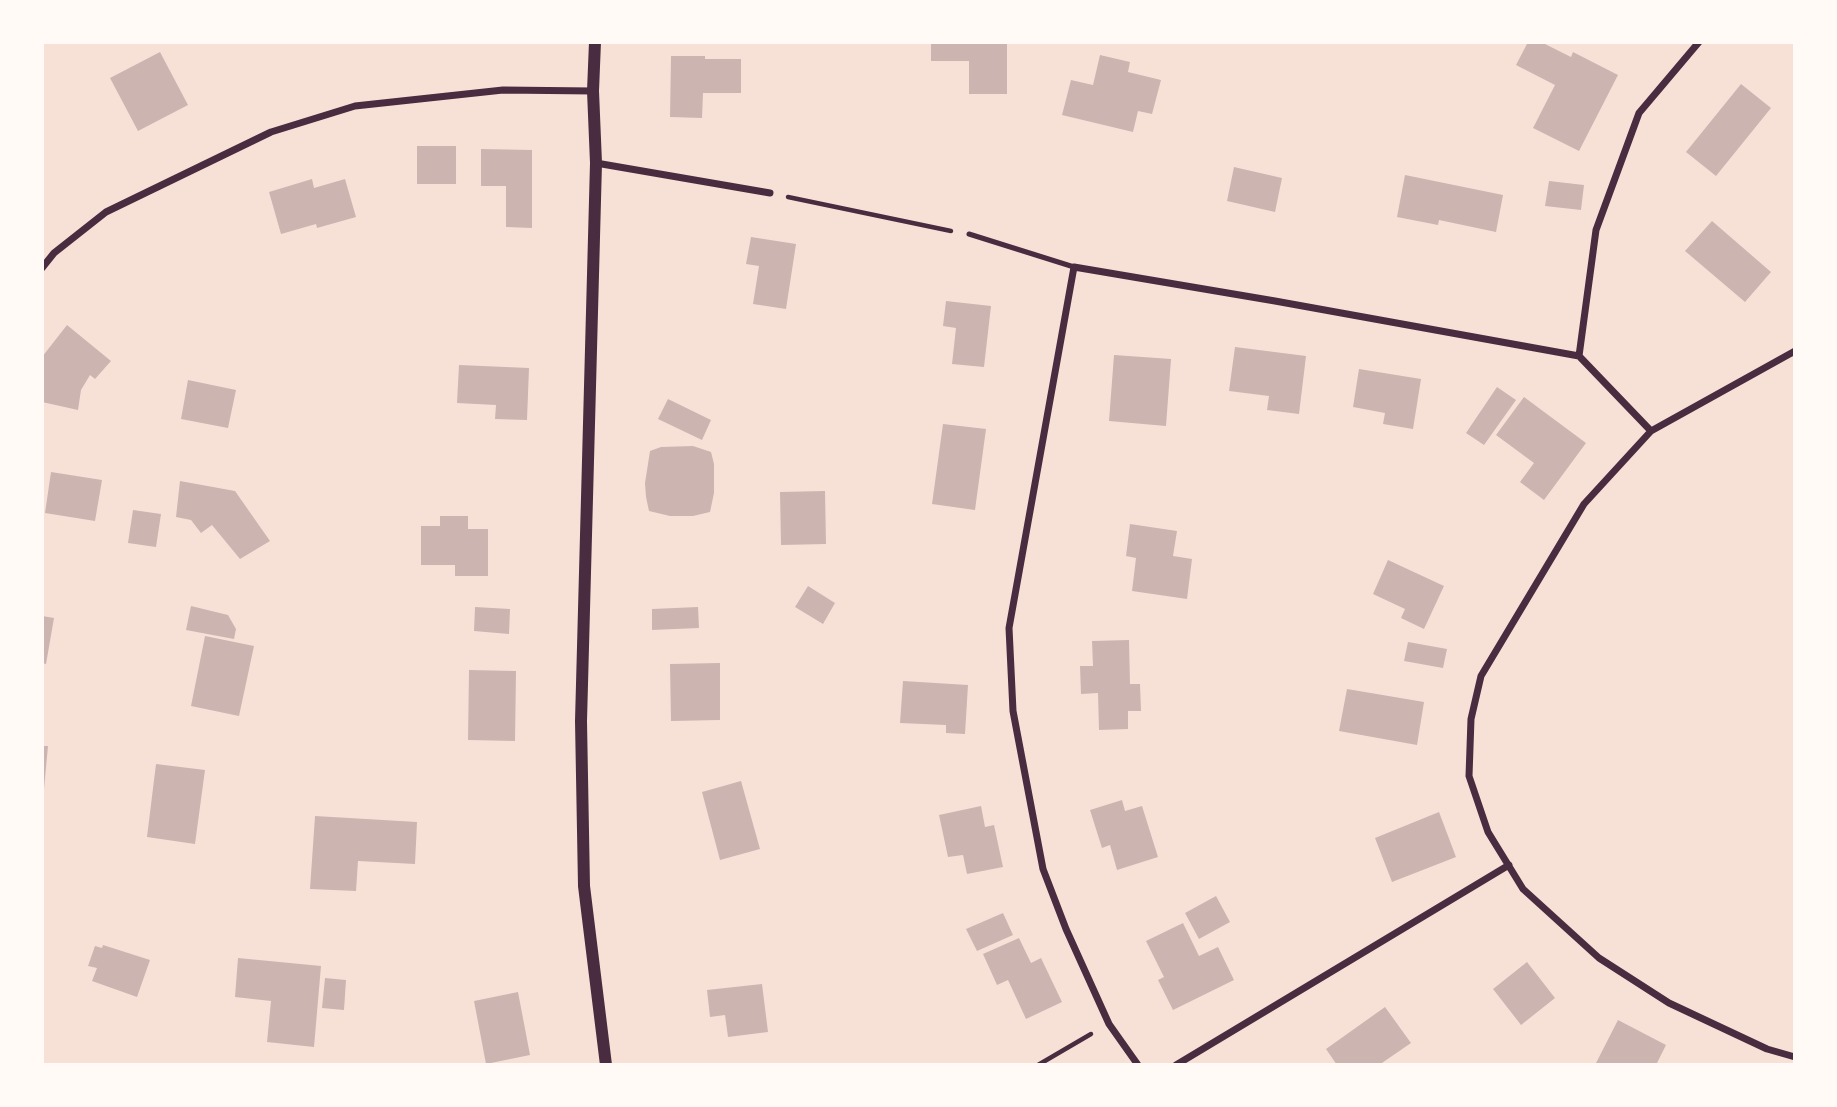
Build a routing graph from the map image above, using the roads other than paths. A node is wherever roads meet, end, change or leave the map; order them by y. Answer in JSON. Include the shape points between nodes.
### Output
{"nodes":[{"id":1,"x":595,"y":42,"type":"edge"},
{"id":2,"x":1699,"y":42,"type":"edge"},
{"id":3,"x":593,"y":91,"type":"junction"},
{"id":4,"x":596,"y":163,"type":"junction"},
{"id":5,"x":770,"y":193,"type":"road end"},
{"id":6,"x":969,"y":234,"type":"road end"},
{"id":7,"x":1074,"y":267,"type":"junction"},
{"id":8,"x":42,"y":268,"type":"edge"},
{"id":9,"x":1795,"y":351,"type":"edge"},
{"id":10,"x":1579,"y":356,"type":"junction"},
{"id":11,"x":1651,"y":430,"type":"junction"},
{"id":12,"x":1509,"y":865,"type":"junction"},
{"id":13,"x":1795,"y":1056,"type":"edge"},
{"id":14,"x":606,"y":1065,"type":"edge"},
{"id":15,"x":1138,"y":1065,"type":"edge"},
{"id":16,"x":1176,"y":1065,"type":"edge"}],
"edges":[{"from":1,"to":3,"type":"street"},
{"from":2,"to":10,"type":"street","via":[[1639,113],[1596,230]]},
{"from":3,"to":4,"type":"street"},
{"from":3,"to":8,"type":"street","via":[[503,90],[355,106],[302,122],[271,132],[106,212]]},
{"from":4,"to":5,"type":"street"},
{"from":4,"to":14,"type":"street","via":[[581,720],[583,886]]},
{"from":6,"to":7,"type":"lane"},
{"from":7,"to":10,"type":"street"},
{"from":7,"to":15,"type":"street","via":[[1009,628],[1013,711],[1043,869],[1109,1024]]},
{"from":9,"to":11,"type":"street"},
{"from":10,"to":11,"type":"street"},
{"from":11,"to":12,"type":"street","via":[[1584,504],[1481,676],[1471,719],[1469,776],[1488,832]]},
{"from":12,"to":13,"type":"street","via":[[1523,889],[1599,958],[1669,1003],[1767,1049]]},
{"from":12,"to":16,"type":"street"}]}
